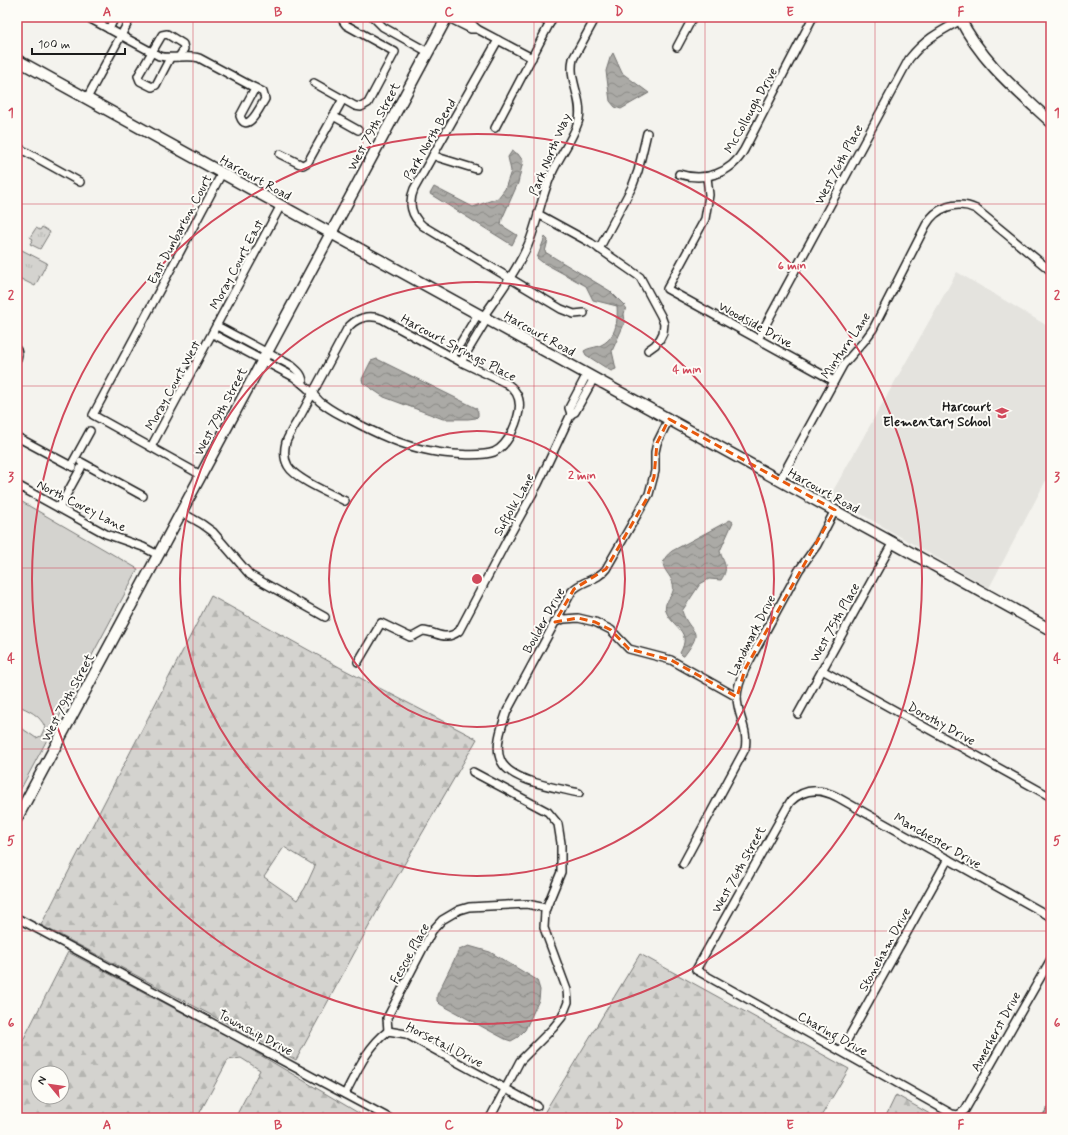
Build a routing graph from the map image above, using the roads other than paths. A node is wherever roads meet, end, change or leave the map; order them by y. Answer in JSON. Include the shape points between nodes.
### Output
{"nodes":[{"id":1,"x":87,"y":17,"type":"edge"},
{"id":2,"x":115,"y":17,"type":"edge"},
{"id":3,"x":131,"y":17,"type":"edge"},
{"id":4,"x":344,"y":17,"type":"edge"},
{"id":5,"x":373,"y":17,"type":"edge"},
{"id":6,"x":447,"y":17,"type":"edge"},
{"id":7,"x":461,"y":17,"type":"edge"},
{"id":8,"x":539,"y":17,"type":"edge"},
{"id":9,"x":596,"y":17,"type":"edge"},
{"id":10,"x":693,"y":17,"type":"edge"},
{"id":11,"x":813,"y":17,"type":"edge"},
{"id":12,"x":960,"y":19,"type":"edge"},
{"id":13,"x":552,"y":20,"type":"edge"},
{"id":14,"x":109,"y":29,"type":"junction"},
{"id":15,"x":477,"y":29,"type":"junction"},
{"id":16,"x":121,"y":36,"type":"junction"},
{"id":17,"x":498,"y":40,"type":"junction"},
{"id":18,"x":677,"y":47,"type":"dead end"},
{"id":19,"x":151,"y":52,"type":"junction"},
{"id":20,"x":428,"y":52,"type":"junction"},
{"id":21,"x":179,"y":57,"type":"junction"},
{"id":22,"x":170,"y":58,"type":"junction"},
{"id":23,"x":532,"y":58,"type":"junction"},
{"id":24,"x":17,"y":60,"type":"edge"},
{"id":25,"x":314,"y":83,"type":"dead end"},
{"id":26,"x":255,"y":88,"type":"junction"},
{"id":27,"x":87,"y":98,"type":"junction"},
{"id":28,"x":343,"y":99,"type":"junction"},
{"id":29,"x":333,"y":116,"type":"junction"},
{"id":30,"x":1051,"y":122,"type":"edge"},
{"id":31,"x":495,"y":128,"type":"dead end"},
{"id":32,"x":358,"y":130,"type":"dead end"},
{"id":33,"x":647,"y":133,"type":"dead end"},
{"id":34,"x":17,"y":147,"type":"edge"},
{"id":35,"x":280,"y":154,"type":"dead end"},
{"id":36,"x":433,"y":155,"type":"junction"},
{"id":37,"x":476,"y":169,"type":"dead end"},
{"id":38,"x":222,"y":173,"type":"junction"},
{"id":39,"x":679,"y":174,"type":"dead end"},
{"id":40,"x":707,"y":177,"type":"junction"},
{"id":41,"x":80,"y":182,"type":"dead end"},
{"id":42,"x":281,"y":205,"type":"junction"},
{"id":43,"x":538,"y":214,"type":"junction"},
{"id":44,"x":330,"y":233,"type":"junction"},
{"id":45,"x":599,"y":248,"type":"junction"},
{"id":46,"x":1051,"y":271,"type":"edge"},
{"id":47,"x":509,"y":277,"type":"junction"},
{"id":48,"x":584,"y":313,"type":"dead end"},
{"id":49,"x":483,"y":317,"type":"junction"},
{"id":50,"x":217,"y":326,"type":"junction"},
{"id":51,"x":213,"y":334,"type":"junction"},
{"id":52,"x":758,"y":339,"type":"junction"},
{"id":53,"x":17,"y":350,"type":"edge"},
{"id":54,"x":648,"y":350,"type":"dead end"},
{"id":55,"x":264,"y":356,"type":"junction"},
{"id":56,"x":452,"y":357,"type":"junction"},
{"id":57,"x":17,"y":359,"type":"edge"},
{"id":58,"x":461,"y":362,"type":"junction"},
{"id":59,"x":590,"y":376,"type":"junction"},
{"id":60,"x":834,"y":380,"type":"junction"},
{"id":61,"x":312,"y":393,"type":"junction"},
{"id":62,"x":669,"y":419,"type":"junction"},
{"id":63,"x":90,"y":431,"type":"dead end"},
{"id":64,"x":17,"y":437,"type":"edge"},
{"id":65,"x":151,"y":447,"type":"junction"},
{"id":66,"x":77,"y":465,"type":"junction"},
{"id":67,"x":201,"y":475,"type":"junction"},
{"id":68,"x":780,"y":480,"type":"junction"},
{"id":69,"x":17,"y":485,"type":"edge"},
{"id":70,"x":143,"y":496,"type":"dead end"},
{"id":71,"x":345,"y":501,"type":"dead end"},
{"id":72,"x":59,"y":508,"type":"junction"},
{"id":73,"x":835,"y":510,"type":"junction"},
{"id":74,"x":181,"y":512,"type":"junction"},
{"id":75,"x":892,"y":542,"type":"junction"},
{"id":76,"x":158,"y":555,"type":"junction"},
{"id":77,"x":325,"y":617,"type":"dead end"},
{"id":78,"x":555,"y":622,"type":"junction"},
{"id":79,"x":1051,"y":630,"type":"edge"},
{"id":80,"x":358,"y":662,"type":"dead end"},
{"id":81,"x":822,"y":670,"type":"junction"},
{"id":82,"x":737,"y":697,"type":"junction"},
{"id":83,"x":798,"y":714,"type":"dead end"},
{"id":84,"x":473,"y":772,"type":"dead end"},
{"id":85,"x":811,"y":790,"type":"joint"},
{"id":86,"x":579,"y":793,"type":"dead end"},
{"id":87,"x":1051,"y":796,"type":"edge"},
{"id":88,"x":17,"y":818,"type":"edge"},
{"id":89,"x":948,"y":859,"type":"junction"},
{"id":90,"x":683,"y":864,"type":"dead end"},
{"id":91,"x":546,"y":908,"type":"junction"},
{"id":92,"x":1051,"y":917,"type":"edge"},
{"id":93,"x":17,"y":918,"type":"edge"},
{"id":94,"x":1051,"y":959,"type":"edge"},
{"id":95,"x":696,"y":970,"type":"joint"},
{"id":96,"x":388,"y":1031,"type":"junction"},
{"id":97,"x":841,"y":1051,"type":"junction"},
{"id":98,"x":506,"y":1089,"type":"junction"},
{"id":99,"x":345,"y":1094,"type":"junction"},
{"id":100,"x":537,"y":1106,"type":"dead end"},
{"id":101,"x":959,"y":1114,"type":"joint"},
{"id":102,"x":389,"y":1118,"type":"edge"},
{"id":103,"x":490,"y":1118,"type":"edge"}],
"edges":[{"from":1,"to":14,"type":"street"},
{"from":2,"to":14,"type":"street"},
{"from":3,"to":16,"type":"street"},
{"from":4,"to":28,"type":"street","via":[[346,26],[395,52],[366,105],[357,106]]},
{"from":5,"to":20,"type":"street","via":[[383,27]]},
{"from":6,"to":15,"type":"street","via":[[471,29]]},
{"from":6,"to":20,"type":"street","name":"West 79th Street"},
{"from":7,"to":15,"type":"street"},
{"from":8,"to":13,"type":"street"},
{"from":9,"to":43,"type":"street","name":"Park North Way","via":[[572,65],[579,120],[549,179]]},
{"from":10,"to":18,"type":"street"},
{"from":11,"to":40,"type":"street","name":"McCollough Drive","via":[[742,153],[729,168]]},
{"from":12,"to":30,"type":"street","via":[[992,66]]},
{"from":12,"to":52,"type":"street","name":"West 76th Place","via":[[931,36],[909,59]]},
{"from":13,"to":23,"type":"street"},
{"from":14,"to":16,"type":"street"},
{"from":15,"to":17,"type":"street"},
{"from":16,"to":19,"type":"street"},
{"from":16,"to":27,"type":"street"},
{"from":17,"to":23,"type":"street"},
{"from":17,"to":36,"type":"street","name":"Park North Bend"},
{"from":19,"to":21,"type":"street","via":[[161,36],[166,34],[184,44]]},
{"from":19,"to":22,"type":"street"},
{"from":19,"to":22,"type":"street","via":[[138,78],[152,87],[156,85]]},
{"from":20,"to":44,"type":"street","name":"West 79th Street"},
{"from":21,"to":22,"type":"street"},
{"from":21,"to":26,"type":"street","via":[[199,58]]},
{"from":23,"to":31,"type":"street"},
{"from":24,"to":27,"type":"street","name":"Harcourt Road"},
{"from":25,"to":28,"type":"street"},
{"from":26,"to":26,"type":"street","via":[[240,116],[246,122],[253,120],[265,99],[263,92]]},
{"from":27,"to":38,"type":"street","name":"Harcourt Road"},
{"from":28,"to":29,"type":"street"},
{"from":29,"to":32,"type":"street"},
{"from":29,"to":35,"type":"street","via":[[307,163],[303,165]]},
{"from":33,"to":45,"type":"street","via":[[632,187]]},
{"from":34,"to":41,"type":"street"},
{"from":36,"to":37,"type":"street"},
{"from":36,"to":47,"type":"street","name":"Park North Bend","via":[[411,197],[411,209],[416,219],[423,226]]},
{"from":38,"to":42,"type":"street","name":"Harcourt Road"},
{"from":38,"to":65,"type":"street","name":"East Dunbarton Court","via":[[93,415]]},
{"from":39,"to":40,"type":"street"},
{"from":40,"to":52,"type":"street","name":"Woodside Drive","via":[[709,195],[705,219],[667,289]]},
{"from":42,"to":44,"type":"street","name":"Harcourt Road"},
{"from":42,"to":50,"type":"street","name":"Moray Court East"},
{"from":43,"to":45,"type":"street"},
{"from":43,"to":47,"type":"street","name":"Park North Way","via":[[528,244]]},
{"from":44,"to":49,"type":"street","name":"Harcourt Road"},
{"from":44,"to":55,"type":"street","name":"West 79th Street"},
{"from":45,"to":54,"type":"street","via":[[640,276],[661,316],[664,324],[663,333]]},
{"from":46,"to":60,"type":"street","name":"Minturn Lane","via":[[978,210],[955,205],[936,212],[929,220],[872,331],[843,365]]},
{"from":47,"to":48,"type":"street","name":"Park North Bend","via":[[564,310],[574,314]]},
{"from":47,"to":49,"type":"street","name":"Park North Way"},
{"from":49,"to":56,"type":"street"},
{"from":49,"to":58,"type":"street"},
{"from":49,"to":59,"type":"street","name":"Harcourt Road"},
{"from":50,"to":51,"type":"street","name":"Moray Court East"},
{"from":50,"to":55,"type":"street"},
{"from":51,"to":55,"type":"street"},
{"from":51,"to":65,"type":"street","name":"Moray Court West"},
{"from":52,"to":60,"type":"street","name":"Woodside Drive"},
{"from":53,"to":57,"type":"street"},
{"from":55,"to":61,"type":"street","name":"Harcourt Springs Place","via":[[298,371],[303,378],[303,384]]},
{"from":55,"to":67,"type":"street","name":"West 79th Street"},
{"from":56,"to":58,"type":"street","name":"Harcourt Springs Place"},
{"from":56,"to":61,"type":"street","name":"Harcourt Springs Place","via":[[382,319],[362,318],[347,329]]},
{"from":58,"to":61,"type":"street","name":"Harcourt Springs Place","via":[[504,382],[517,394],[520,402],[517,420],[506,442],[494,452],[461,454],[421,449],[378,434],[327,407]]},
{"from":59,"to":62,"type":"street","name":"Harcourt Road"},
{"from":59,"to":80,"type":"street","name":"Suffolk Lane","via":[[569,408],[571,414],[538,484],[460,629],[447,637],[423,631],[410,637],[381,623]]},
{"from":60,"to":68,"type":"street","name":"Minturn Lane"},
{"from":61,"to":71,"type":"street","via":[[287,441],[285,457],[295,474]]},
{"from":62,"to":68,"type":"street","name":"Harcourt Road"},
{"from":62,"to":78,"type":"street","name":"Boulder Drive","via":[[658,441],[652,482],[646,500],[606,569],[574,589]]},
{"from":63,"to":66,"type":"street"},
{"from":64,"to":66,"type":"street"},
{"from":65,"to":67,"type":"street"},
{"from":66,"to":70,"type":"street"},
{"from":66,"to":72,"type":"street"},
{"from":67,"to":74,"type":"street","name":"West 79th Street"},
{"from":68,"to":73,"type":"street","name":"Harcourt Road"},
{"from":69,"to":72,"type":"street","name":"North Covey Lane"},
{"from":72,"to":76,"type":"street","name":"North Covey Lane","via":[[106,534],[143,546]]},
{"from":73,"to":75,"type":"street","name":"Harcourt Road"},
{"from":73,"to":82,"type":"street","name":"Landmark Drive","via":[[745,669]]},
{"from":74,"to":76,"type":"street","name":"West 79th Street"},
{"from":74,"to":77,"type":"street","via":[[213,532],[250,575]]},
{"from":75,"to":79,"type":"street","name":"Harcourt Road"},
{"from":75,"to":81,"type":"street","name":"West 75th Place"},
{"from":76,"to":88,"type":"street","name":"West 79th Street"},
{"from":78,"to":82,"type":"street","via":[[578,618],[595,622],[611,630],[629,649],[671,660]]},
{"from":78,"to":86,"type":"street","name":"Boulder Drive","via":[[505,716],[500,730],[500,757],[501,762],[509,770],[529,781]]},
{"from":81,"to":83,"type":"street","name":"West 75th Place"},
{"from":81,"to":87,"type":"street","name":"Dorothy Drive"},
{"from":82,"to":90,"type":"street","name":"Landmark Drive","via":[[746,735],[744,749]]},
{"from":84,"to":91,"type":"street","via":[[548,812],[558,824],[561,872]]},
{"from":85,"to":89,"type":"street","name":"Manchester Drive","via":[[833,795]]},
{"from":85,"to":95,"type":"street","name":"West 76th Street","via":[[800,793],[790,802]]},
{"from":89,"to":92,"type":"street","name":"Manchester Drive"},
{"from":89,"to":97,"type":"street","name":"Stoneham Drive"},
{"from":91,"to":96,"type":"street","name":"Fescue Place","via":[[527,904],[469,907],[442,920],[432,931],[387,1018]]},
{"from":91,"to":98,"type":"street","via":[[544,928],[567,990],[568,1002],[562,1017],[520,1061]]},
{"from":93,"to":99,"type":"street","name":"Township Drive"},
{"from":94,"to":101,"type":"street","name":"Amerherst Drive","via":[[964,1110]]},
{"from":95,"to":97,"type":"street","name":"Charing Drive"},
{"from":96,"to":98,"type":"street","name":"Horsetail Drive","via":[[406,1034]]},
{"from":96,"to":99,"type":"street","name":"Horsetail Drive","via":[[377,1039],[367,1052]]},
{"from":97,"to":101,"type":"street","name":"Charing Drive","via":[[952,1114]]},
{"from":98,"to":100,"type":"street","name":"Horsetail Drive"},
{"from":98,"to":103,"type":"street"},
{"from":99,"to":102,"type":"street","name":"Township Drive"}]}
